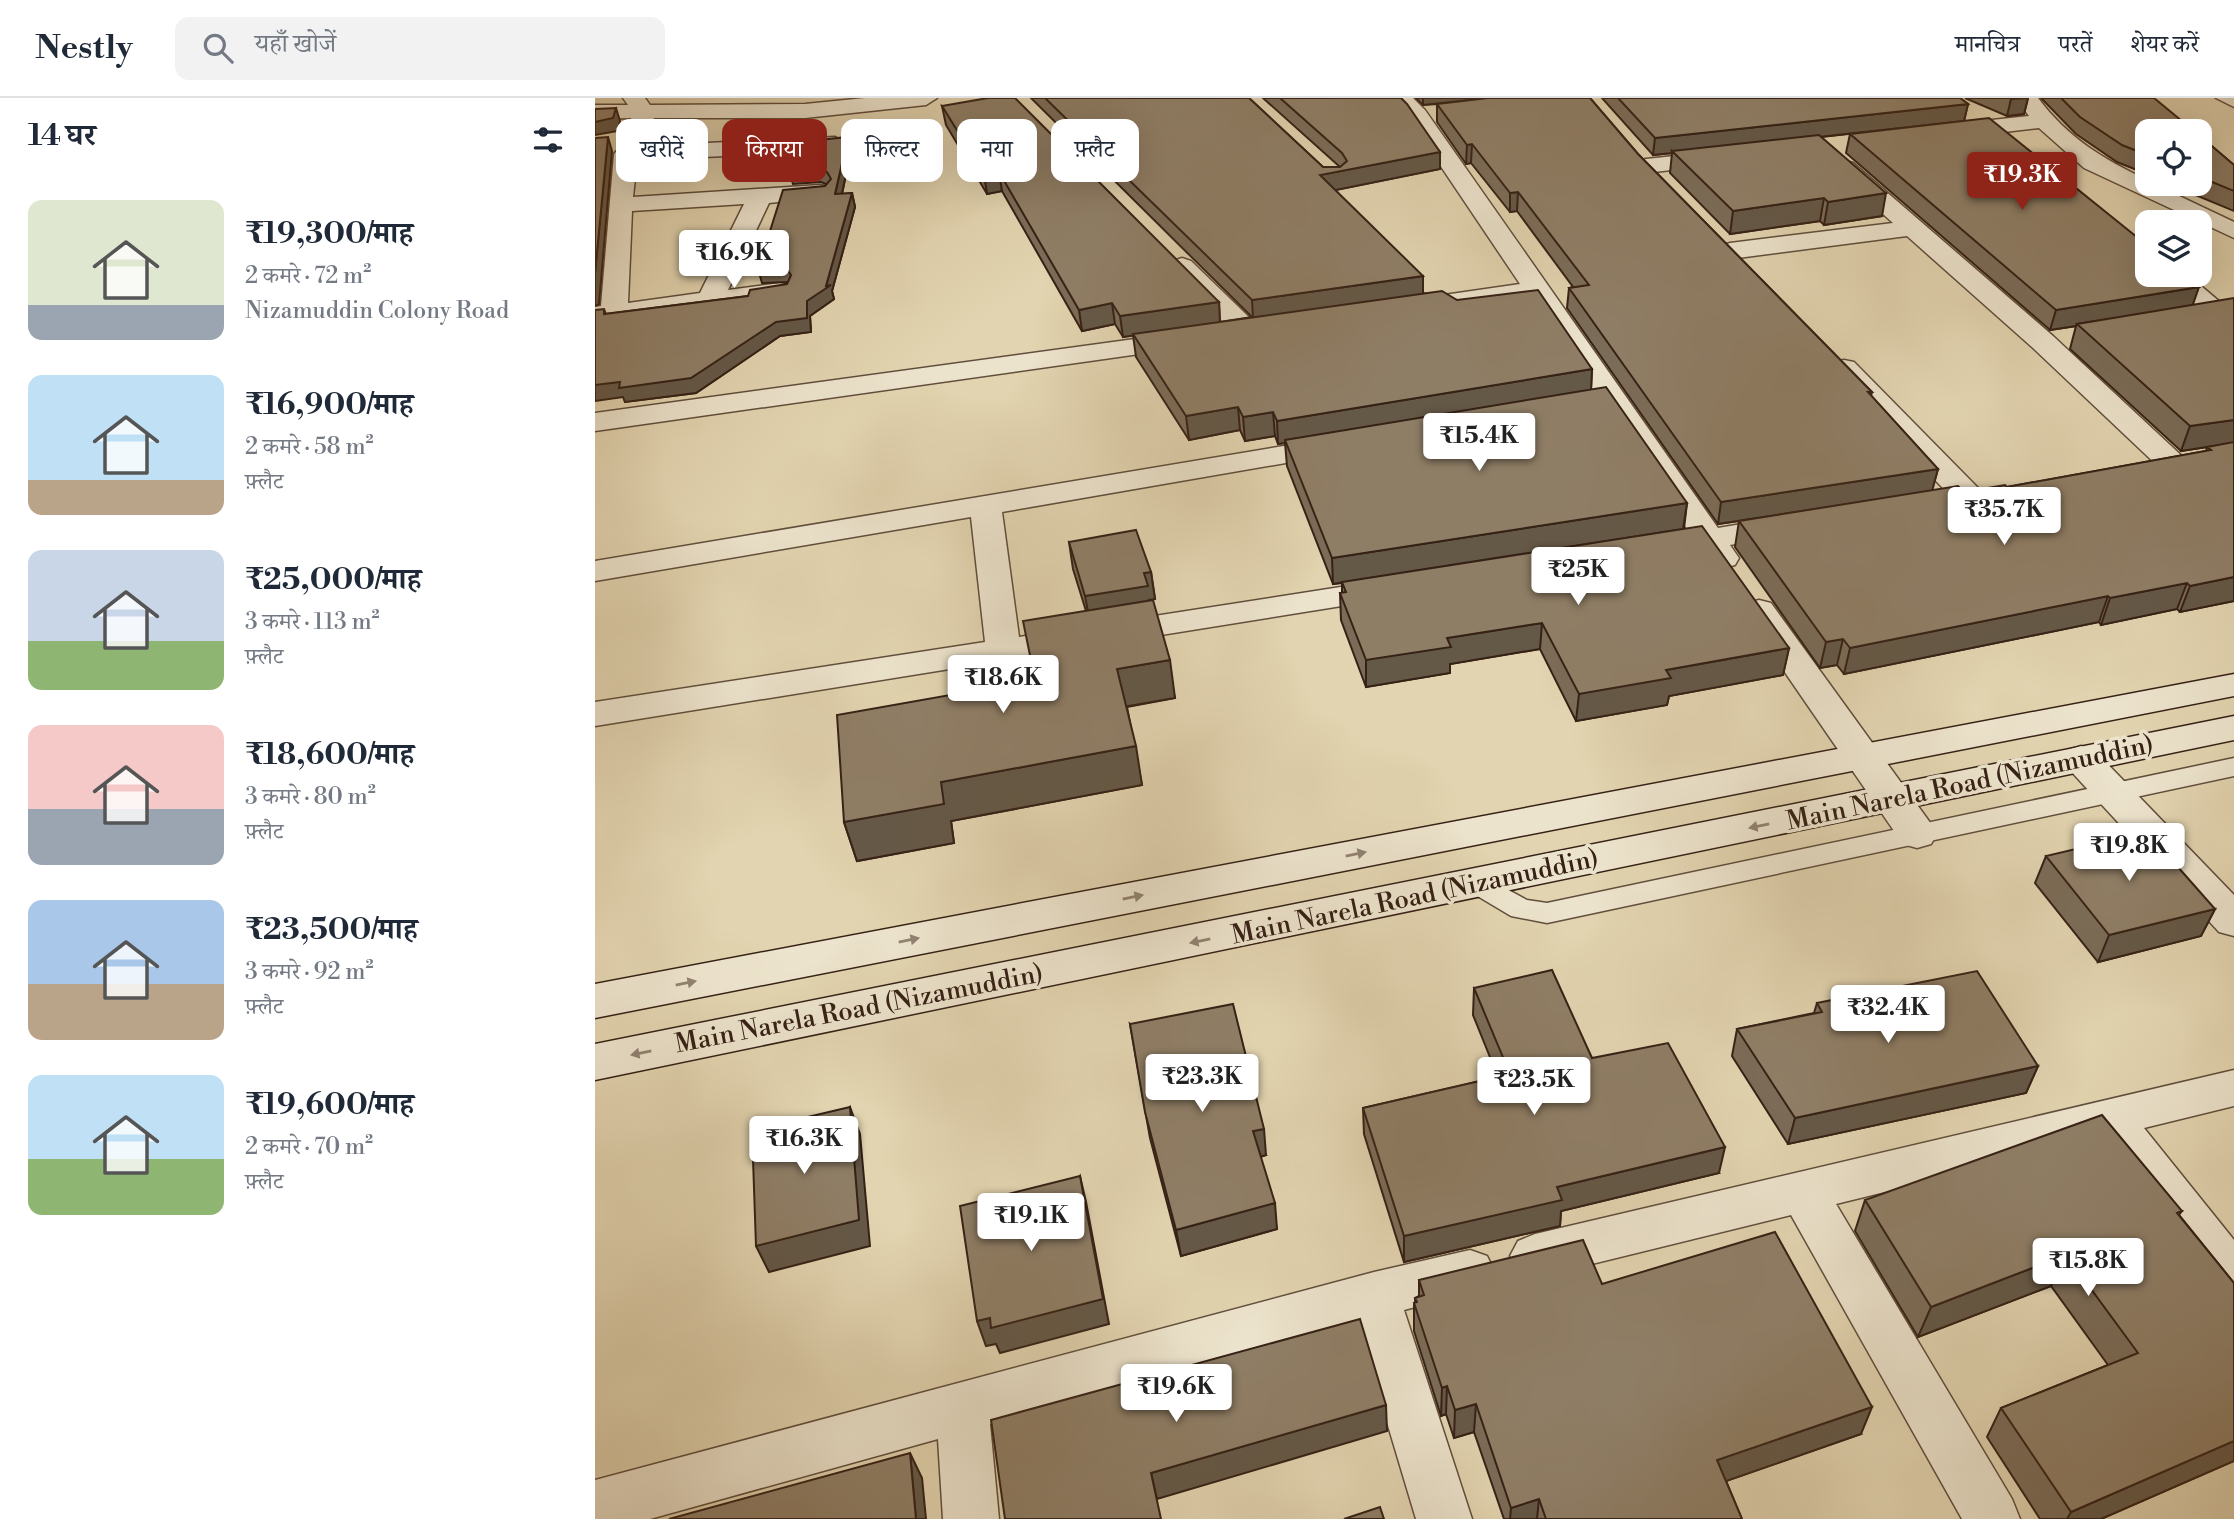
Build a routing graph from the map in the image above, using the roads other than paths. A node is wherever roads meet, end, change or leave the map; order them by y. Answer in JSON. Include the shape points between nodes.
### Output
{"nodes":[{"id":1,"x":926,"y":98,"type":"edge"},
{"id":2,"x":2027,"y":98,"type":"edge"},
{"id":3,"x":2223,"y":98,"type":"edge"},
{"id":4,"x":2234,"y":103,"type":"edge"},
{"id":5,"x":638,"y":104,"type":"edge"},
{"id":6,"x":809,"y":104,"type":"edge"},
{"id":7,"x":1420,"y":109,"type":"edge"},
{"id":8,"x":595,"y":112,"type":"edge"},
{"id":9,"x":2044,"y":121,"type":"junction"},
{"id":10,"x":1991,"y":127,"type":"junction"},
{"id":11,"x":1926,"y":135,"type":"edge"},
{"id":12,"x":708,"y":144,"type":"edge"},
{"id":13,"x":835,"y":144,"type":"edge"},
{"id":14,"x":2011,"y":144,"type":"edge"},
{"id":15,"x":1822,"y":147,"type":"edge"},
{"id":16,"x":1741,"y":156,"type":"edge"},
{"id":17,"x":622,"y":182,"type":"edge"},
{"id":18,"x":1665,"y":185,"type":"edge"},
{"id":19,"x":820,"y":192,"type":"edge"},
{"id":20,"x":761,"y":194,"type":"junction"},
{"id":21,"x":620,"y":205,"type":"junction"},
{"id":22,"x":1910,"y":228,"type":"junction"},
{"id":23,"x":2234,"y":231,"type":"edge"},
{"id":24,"x":1711,"y":232,"type":"edge"},
{"id":25,"x":1730,"y":251,"type":"junction"},
{"id":26,"x":1170,"y":254,"type":"edge"},
{"id":27,"x":1750,"y":271,"type":"edge"},
{"id":28,"x":2190,"y":287,"type":"edge"},
{"id":29,"x":1538,"y":289,"type":"junction"},
{"id":30,"x":780,"y":291,"type":"edge"},
{"id":31,"x":710,"y":300,"type":"junction"},
{"id":32,"x":1406,"y":308,"type":"edge"},
{"id":33,"x":2227,"y":312,"type":"edge"},
{"id":34,"x":605,"y":314,"type":"edge"},
{"id":35,"x":2179,"y":319,"type":"edge"},
{"id":36,"x":2070,"y":338,"type":"dead end"},
{"id":37,"x":2043,"y":342,"type":"junction"},
{"id":38,"x":1826,"y":350,"type":"edge"},
{"id":39,"x":595,"y":422,"type":"edge"},
{"id":40,"x":1368,"y":441,"type":"edge"},
{"id":41,"x":2132,"y":471,"type":"edge"},
{"id":42,"x":1928,"y":504,"type":"edge"},
{"id":43,"x":985,"y":505,"type":"junction"},
{"id":44,"x":1819,"y":522,"type":"edge"},
{"id":45,"x":1710,"y":539,"type":"junction"},
{"id":46,"x":1629,"y":552,"type":"edge"},
{"id":47,"x":595,"y":571,"type":"edge"},
{"id":48,"x":1425,"y":584,"type":"edge"},
{"id":49,"x":1003,"y":650,"type":"junction"},
{"id":50,"x":2234,"y":684,"type":"edge"},
{"id":51,"x":595,"y":714,"type":"edge"},
{"id":52,"x":2234,"y":728,"type":"edge"},
{"id":53,"x":1859,"y":757,"type":"junction"},
{"id":54,"x":2081,"y":759,"type":"junction"},
{"id":55,"x":2234,"y":767,"type":"edge"},
{"id":56,"x":2116,"y":794,"type":"junction"},
{"id":57,"x":1892,"y":799,"type":"junction"},
{"id":58,"x":1917,"y":834,"type":"junction"},
{"id":59,"x":1479,"y":884,"type":"junction"},
{"id":60,"x":2234,"y":921,"type":"edge"},
{"id":61,"x":595,"y":1001,"type":"edge"},
{"id":62,"x":595,"y":1062,"type":"edge"},
{"id":63,"x":2234,"y":1088,"type":"edge"},
{"id":64,"x":2109,"y":1118,"type":"junction"},
{"id":65,"x":1803,"y":1192,"type":"junction"},
{"id":66,"x":2234,"y":1278,"type":"edge"},
{"id":67,"x":1374,"y":1295,"type":"junction"},
{"id":68,"x":962,"y":1407,"type":"junction"},
{"id":69,"x":595,"y":1507,"type":"edge"},
{"id":70,"x":971,"y":1519,"type":"edge"},
{"id":71,"x":1444,"y":1519,"type":"edge"},
{"id":72,"x":1992,"y":1519,"type":"edge"}],
"edges":[{"from":1,"to":6,"type":"street"},
{"from":2,"to":9,"type":"street"},
{"from":3,"to":4,"type":"lane"},
{"from":5,"to":6,"type":"street"},
{"from":5,"to":8,"type":"street"},
{"from":7,"to":29,"type":"street"},
{"from":9,"to":10,"type":"street"},
{"from":9,"to":23,"type":"street","via":[[2092,163]]},
{"from":10,"to":11,"type":"street"},
{"from":10,"to":14,"type":"street"},
{"from":12,"to":13,"type":"street"},
{"from":15,"to":22,"type":"street"},
{"from":16,"to":18,"type":"street","via":[[1638,157]]},
{"from":17,"to":21,"type":"street"},
{"from":19,"to":20,"type":"street"},
{"from":20,"to":21,"type":"street"},
{"from":20,"to":31,"type":"street"},
{"from":21,"to":34,"type":"street"},
{"from":22,"to":25,"type":"street"},
{"from":22,"to":37,"type":"street"},
{"from":24,"to":25,"type":"street"},
{"from":25,"to":27,"type":"street"},
{"from":26,"to":39,"type":"street","via":[[1237,333]]},
{"from":28,"to":33,"type":"street"},
{"from":29,"to":32,"type":"street"},
{"from":29,"to":45,"type":"street","via":[[1601,402]]},
{"from":30,"to":31,"type":"street"},
{"from":31,"to":34,"type":"street"},
{"from":33,"to":35,"type":"street"},
{"from":36,"to":37,"type":"street"},
{"from":37,"to":41,"type":"street","via":[[2185,462]]},
{"from":38,"to":42,"type":"street","via":[[1982,495]]},
{"from":40,"to":43,"type":"street"},
{"from":43,"to":47,"type":"street"},
{"from":43,"to":49,"type":"street"},
{"from":44,"to":45,"type":"street"},
{"from":45,"to":46,"type":"street"},
{"from":45,"to":53,"type":"street"},
{"from":48,"to":49,"type":"street"},
{"from":49,"to":51,"type":"street"},
{"from":50,"to":53,"type":"street","name":"Main Narela Road (Nizamuddin)"},
{"from":52,"to":54,"type":"street","name":"Main Narela Road (Nizamuddin)"},
{"from":53,"to":57,"type":"street"},
{"from":61,"to":53,"type":"street","name":"Main Narela Road (Nizamuddin)","one_way":true},
{"from":54,"to":56,"type":"street"},
{"from":54,"to":57,"type":"street","name":"Main Narela Road (Nizamuddin)"},
{"from":55,"to":56,"type":"lane"},
{"from":56,"to":58,"type":"lane"},
{"from":56,"to":60,"type":"street"},
{"from":57,"to":58,"type":"street"},
{"from":57,"to":59,"type":"street","name":"Main Narela Road (Nizamuddin)","one_way":true},
{"from":58,"to":59,"type":"lane","via":[[1547,913],[1521,909]]},
{"from":59,"to":62,"type":"street","name":"Main Narela Road (Nizamuddin)","one_way":true},
{"from":63,"to":64,"type":"street"},
{"from":64,"to":65,"type":"street"},
{"from":64,"to":66,"type":"street"},
{"from":65,"to":67,"type":"street"},
{"from":65,"to":72,"type":"street"},
{"from":67,"to":68,"type":"street"},
{"from":67,"to":71,"type":"street"},
{"from":68,"to":69,"type":"street"},
{"from":68,"to":70,"type":"street"}]}
